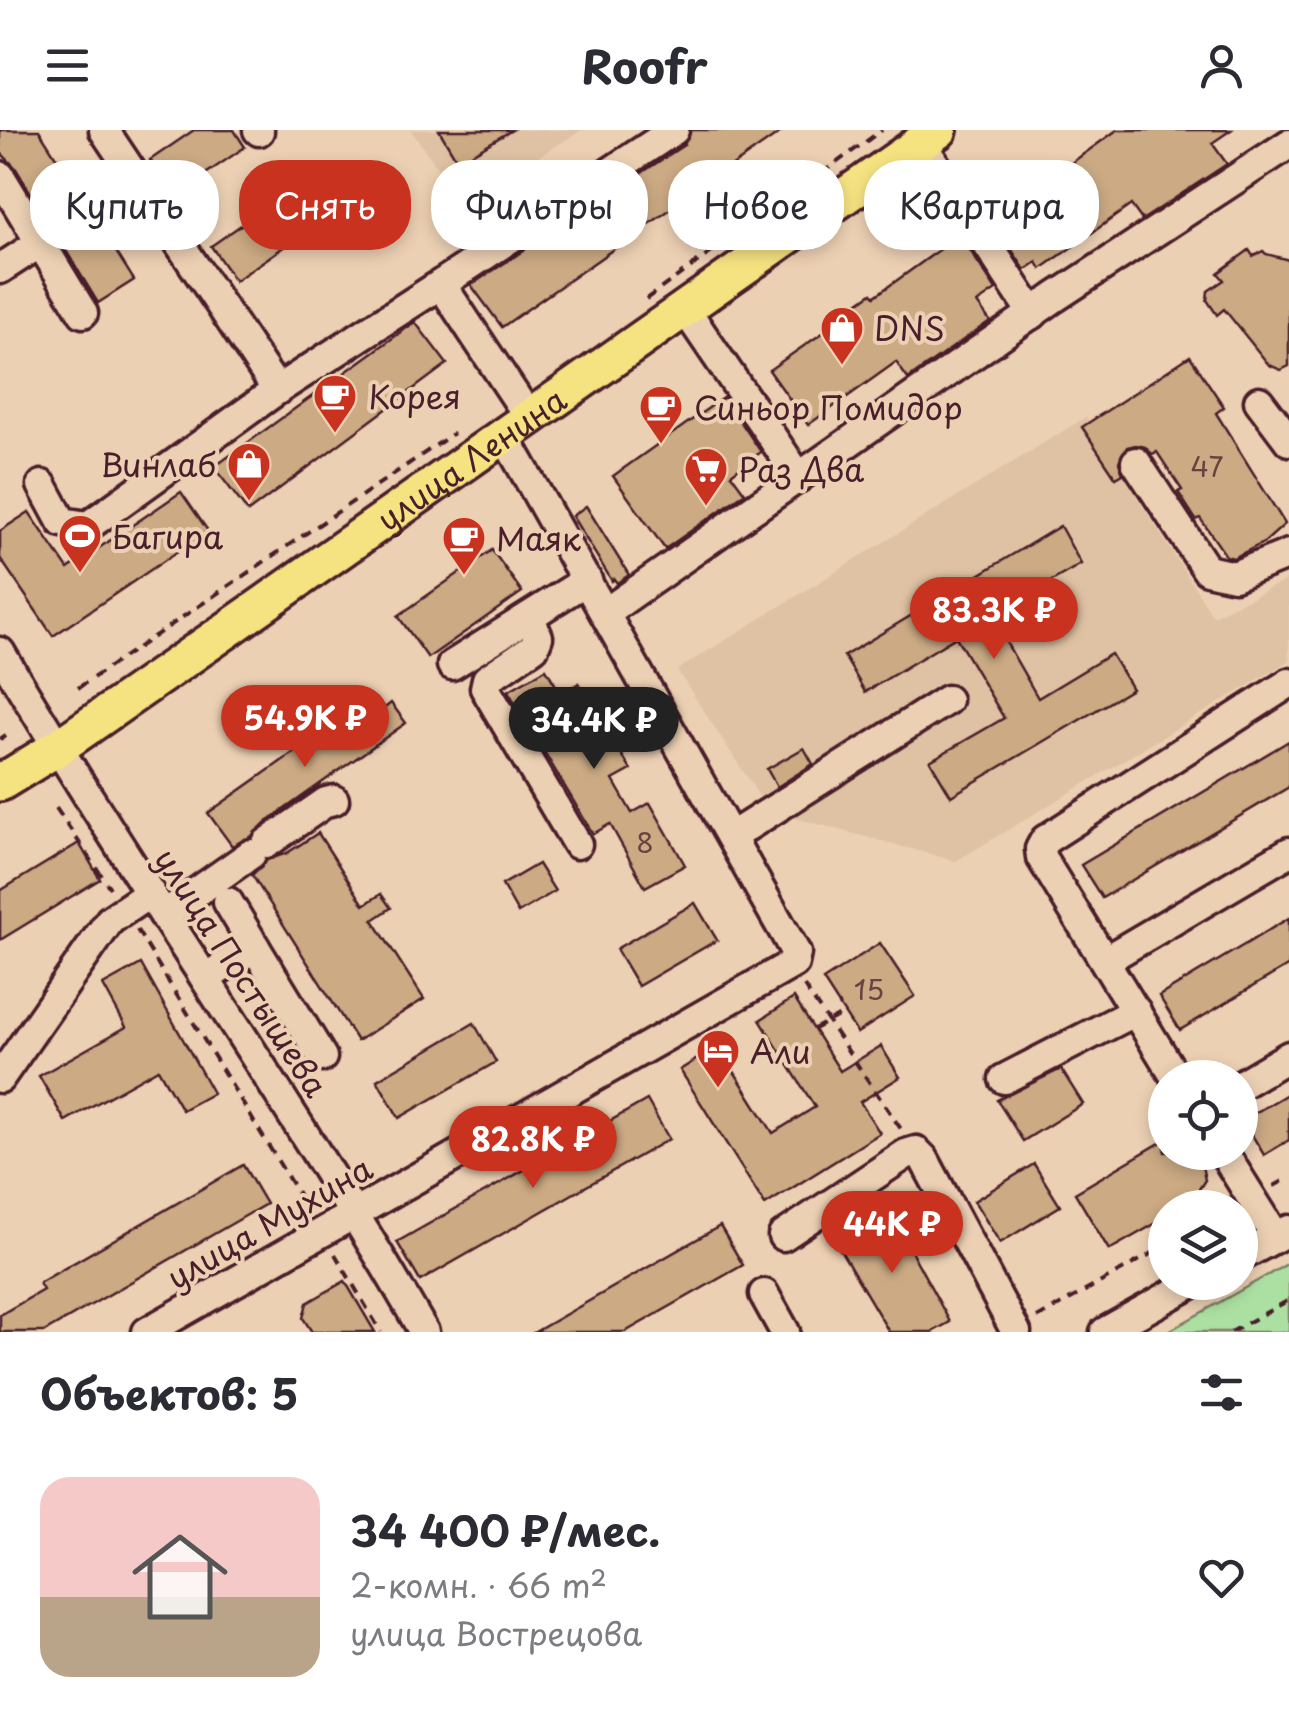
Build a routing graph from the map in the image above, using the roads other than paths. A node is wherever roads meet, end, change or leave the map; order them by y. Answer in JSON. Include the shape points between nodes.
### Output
{"nodes":[{"id":1,"x":104,"y":130,"type":"edge"},
{"id":2,"x":674,"y":130,"type":"edge"},
{"id":3,"x":930,"y":137,"type":"edge"},
{"id":4,"x":1289,"y":144,"type":"edge"},
{"id":5,"x":0,"y":176,"type":"edge"},
{"id":6,"x":30,"y":226,"type":"edge"},
{"id":7,"x":30,"y":250,"type":"edge"},
{"id":8,"x":44,"y":250,"type":"edge"},
{"id":9,"x":0,"y":269,"type":"edge"},
{"id":10,"x":440,"y":284,"type":"junction"},
{"id":11,"x":685,"y":309,"type":"junction"},
{"id":12,"x":83,"y":312,"type":"dead end"},
{"id":13,"x":1033,"y":314,"type":"junction"},
{"id":14,"x":277,"y":390,"type":"junction"},
{"id":15,"x":1260,"y":401,"type":"dead end"},
{"id":16,"x":516,"y":426,"type":"junction"},
{"id":17,"x":1289,"y":440,"type":"edge"},
{"id":18,"x":1136,"y":462,"type":"dead end"},
{"id":19,"x":800,"y":476,"type":"junction"},
{"id":20,"x":42,"y":486,"type":"dead end"},
{"id":21,"x":1289,"y":554,"type":"edge"},
{"id":22,"x":586,"y":580,"type":"junction"},
{"id":23,"x":606,"y":613,"type":"junction"},
{"id":24,"x":530,"y":618,"type":"junction"},
{"id":25,"x":0,"y":652,"type":"edge"},
{"id":26,"x":452,"y":666,"type":"dead end"},
{"id":27,"x":1289,"y":683,"type":"edge"},
{"id":28,"x":947,"y":700,"type":"dead end"},
{"id":29,"x":57,"y":748,"type":"junction"},
{"id":30,"x":0,"y":783,"type":"edge"},
{"id":31,"x":334,"y":800,"type":"dead end"},
{"id":32,"x":732,"y":836,"type":"junction"},
{"id":33,"x":577,"y":844,"type":"dead end"},
{"id":34,"x":1289,"y":852,"type":"edge"},
{"id":35,"x":228,"y":902,"type":"dead end"},
{"id":36,"x":157,"y":904,"type":"junction"},
{"id":37,"x":255,"y":947,"type":"junction"},
{"id":38,"x":1106,"y":960,"type":"junction"},
{"id":39,"x":205,"y":978,"type":"junction"},
{"id":40,"x":1136,"y":1010,"type":"junction"},
{"id":41,"x":1289,"y":1056,"type":"edge"},
{"id":42,"x":322,"y":1057,"type":"dead end"},
{"id":43,"x":1165,"y":1060,"type":"edge"},
{"id":44,"x":1258,"y":1074,"type":"edge"},
{"id":45,"x":0,"y":1078,"type":"edge"},
{"id":46,"x":1004,"y":1079,"type":"dead end"},
{"id":47,"x":1236,"y":1170,"type":"edge"},
{"id":48,"x":356,"y":1214,"type":"junction"},
{"id":49,"x":1283,"y":1234,"type":"edge"},
{"id":50,"x":784,"y":1236,"type":"dead end"},
{"id":51,"x":1258,"y":1247,"type":"edge"},
{"id":52,"x":764,"y":1294,"type":"dead end"},
{"id":53,"x":1162,"y":1300,"type":"edge"},
{"id":54,"x":1015,"y":1331,"type":"edge"},
{"id":55,"x":147,"y":1332,"type":"edge"},
{"id":56,"x":424,"y":1332,"type":"edge"},
{"id":57,"x":785,"y":1332,"type":"edge"},
{"id":58,"x":1105,"y":1332,"type":"edge"}],
"edges":[{"from":1,"to":14,"type":"street"},
{"from":2,"to":10,"type":"street"},
{"from":3,"to":11,"type":"main road","name":"улица Ленина"},
{"from":3,"to":13,"type":"street"},
{"from":4,"to":13,"type":"street"},
{"from":5,"to":6,"type":"street"},
{"from":7,"to":9,"type":"street"},
{"from":8,"to":12,"type":"street"},
{"from":10,"to":14,"type":"street"},
{"from":10,"to":16,"type":"street"},
{"from":11,"to":16,"type":"main road","name":"улица Ленина"},
{"from":11,"to":19,"type":"street"},
{"from":13,"to":19,"type":"street"},
{"from":14,"to":20,"type":"street","via":[[88,526],[62,522]]},
{"from":15,"to":17,"type":"street"},
{"from":16,"to":22,"type":"street"},
{"from":16,"to":29,"type":"main road","name":"улица Ленина"},
{"from":18,"to":21,"type":"street","via":[[1207,570],[1234,576]]},
{"from":19,"to":23,"type":"street"},
{"from":22,"to":23,"type":"street"},
{"from":22,"to":24,"type":"street"},
{"from":23,"to":32,"type":"street"},
{"from":24,"to":26,"type":"street"},
{"from":24,"to":33,"type":"street","via":[[538,637],[534,648],[487,679],[485,688]]},
{"from":25,"to":29,"type":"street","name":"улица Постышева"},
{"from":27,"to":38,"type":"street","via":[[1045,840],[1040,857]]},
{"from":28,"to":32,"type":"street"},
{"from":29,"to":30,"type":"main road","name":"улица Ленина"},
{"from":29,"to":36,"type":"street","name":"улица Постышева"},
{"from":31,"to":36,"type":"street"},
{"from":32,"to":48,"type":"street","name":"улица Мухина","via":[[796,953],[790,966]]},
{"from":34,"to":38,"type":"street"},
{"from":35,"to":37,"type":"street"},
{"from":36,"to":39,"type":"street","name":"улица Постышева"},
{"from":36,"to":45,"type":"street","via":[[110,920]]},
{"from":37,"to":39,"type":"street"},
{"from":37,"to":42,"type":"street"},
{"from":38,"to":40,"type":"street"},
{"from":39,"to":48,"type":"street","name":"улица Постышева"},
{"from":40,"to":43,"type":"street"},
{"from":40,"to":46,"type":"street"},
{"from":41,"to":44,"type":"street"},
{"from":47,"to":49,"type":"street"},
{"from":48,"to":55,"type":"street","name":"улица Мухина"},
{"from":48,"to":56,"type":"street","name":"улица Постышева"},
{"from":49,"to":51,"type":"street"},
{"from":50,"to":54,"type":"street","via":[[916,1152]]},
{"from":52,"to":57,"type":"street"},
{"from":53,"to":58,"type":"street"}]}
